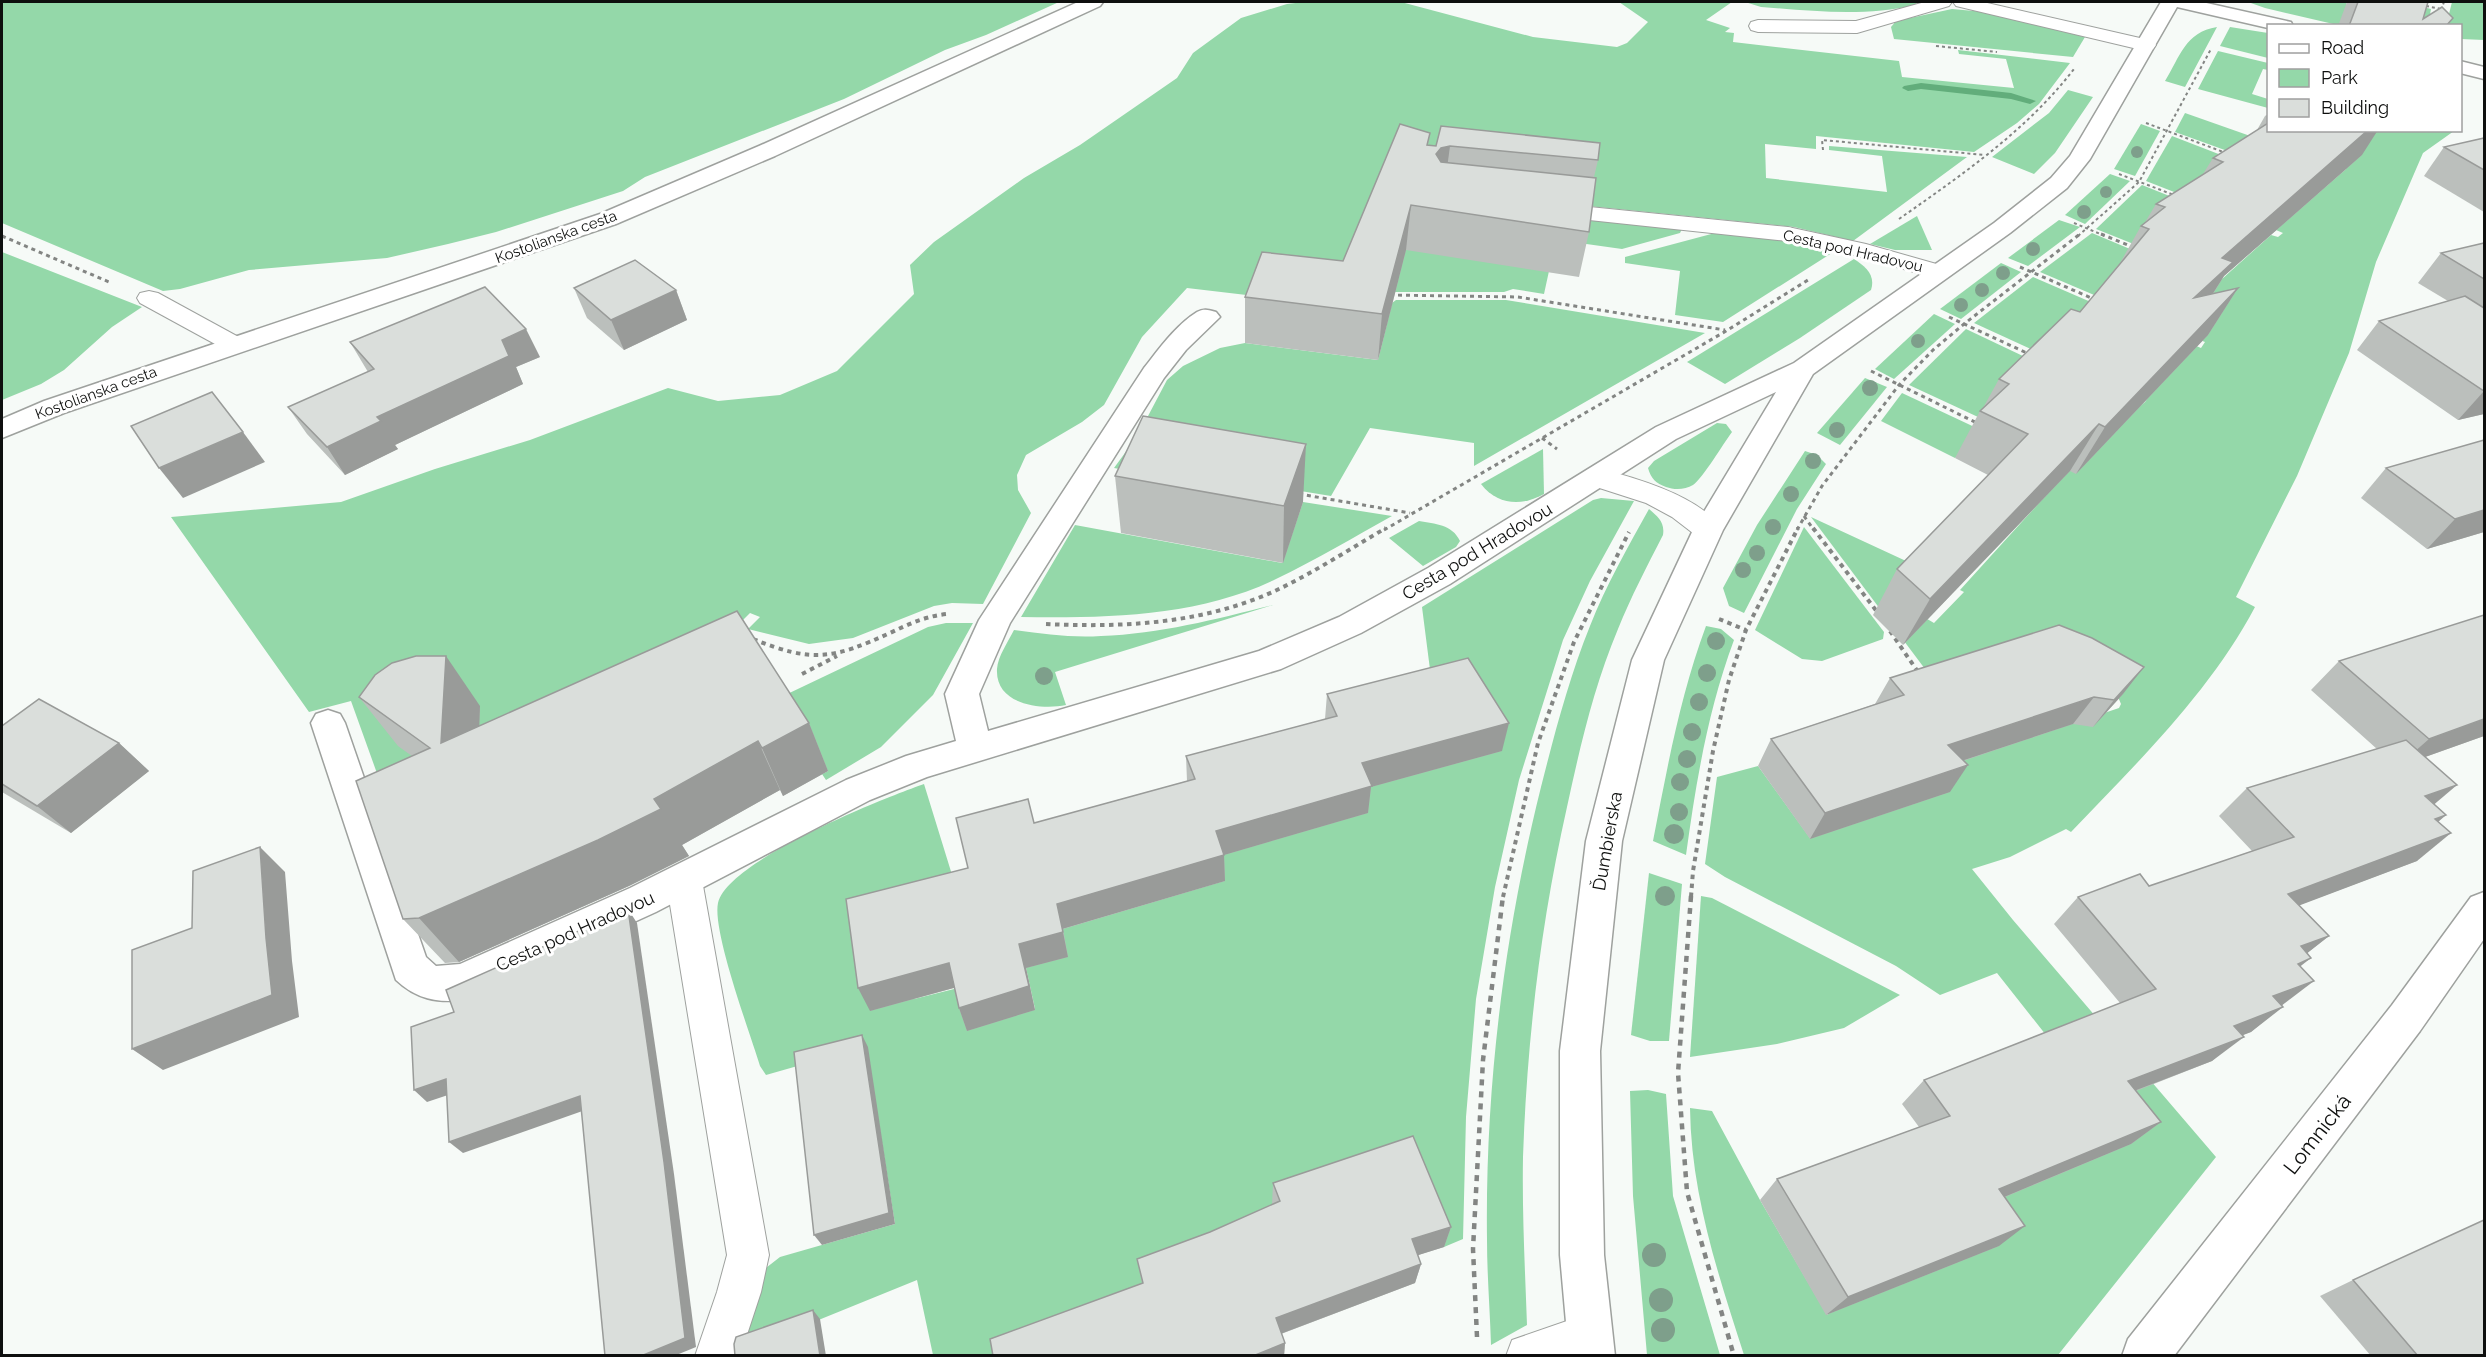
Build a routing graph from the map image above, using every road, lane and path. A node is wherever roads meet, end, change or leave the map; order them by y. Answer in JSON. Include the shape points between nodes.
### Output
{"nodes":[{"id":1,"x":1093,"y":2,"type":"edge"},
{"id":2,"x":1943,"y":2,"type":"edge"},
{"id":3,"x":1962,"y":2,"type":"edge"},
{"id":4,"x":2171,"y":2,"type":"edge"},
{"id":5,"x":2179,"y":2,"type":"edge"},
{"id":6,"x":2444,"y":2,"type":"edge"},
{"id":7,"x":2426,"y":6,"type":"edge"},
{"id":8,"x":2441,"y":9,"type":"junction"},
{"id":9,"x":2227,"y":13,"type":"junction"},
{"id":10,"x":2439,"y":17,"type":"edge"},
{"id":11,"x":2275,"y":24,"type":"edge"},
{"id":12,"x":1758,"y":26,"type":"dead end"},
{"id":13,"x":1857,"y":27,"type":"junction"},
{"id":14,"x":2094,"y":33,"type":"junction"},
{"id":15,"x":2146,"y":45,"type":"junction"},
{"id":16,"x":1950,"y":47,"type":"junction"},
{"id":17,"x":1997,"y":52,"type":"dead end"},
{"id":18,"x":1951,"y":54,"type":"dead end"},
{"id":19,"x":2462,"y":68,"type":"edge"},
{"id":20,"x":2484,"y":73,"type":"edge"},
{"id":21,"x":2109,"y":109,"type":"junction"},
{"id":22,"x":2168,"y":132,"type":"junction"},
{"id":23,"x":1823,"y":150,"type":"dead end"},
{"id":24,"x":1986,"y":155,"type":"junction"},
{"id":25,"x":2231,"y":155,"type":"edge"},
{"id":26,"x":2079,"y":159,"type":"junction"},
{"id":27,"x":2139,"y":182,"type":"junction"},
{"id":28,"x":2179,"y":197,"type":"edge"},
{"id":29,"x":2032,"y":205,"type":"junction"},
{"id":30,"x":1525,"y":207,"type":"edge"},
{"id":31,"x":2088,"y":228,"type":"junction"},
{"id":32,"x":2,"y":236,"type":"edge"},
{"id":33,"x":1975,"y":247,"type":"junction"},
{"id":34,"x":2133,"y":247,"type":"edge"},
{"id":35,"x":1858,"y":249,"type":"junction"},
{"id":36,"x":1940,"y":272,"type":"junction"},
{"id":37,"x":2031,"y":272,"type":"junction"},
{"id":38,"x":1388,"y":295,"type":"edge"},
{"id":39,"x":1904,"y":297,"type":"junction"},
{"id":40,"x":149,"y":298,"type":"joint"},
{"id":41,"x":2101,"y":302,"type":"edge"},
{"id":42,"x":1207,"y":316,"type":"dead end"},
{"id":43,"x":1964,"y":324,"type":"junction"},
{"id":44,"x":1726,"y":330,"type":"junction"},
{"id":45,"x":235,"y":345,"type":"junction"},
{"id":46,"x":2032,"y":355,"type":"edge"},
{"id":47,"x":1816,"y":360,"type":"junction"},
{"id":48,"x":1899,"y":385,"type":"junction"},
{"id":49,"x":1977,"y":423,"type":"dead end"},
{"id":50,"x":2,"y":429,"type":"edge"},
{"id":51,"x":1597,"y":477,"type":"junction"},
{"id":52,"x":1650,"y":492,"type":"junction"},
{"id":53,"x":1297,"y":494,"type":"edge"},
{"id":54,"x":1412,"y":513,"type":"junction"},
{"id":55,"x":1804,"y":516,"type":"junction"},
{"id":56,"x":1708,"y":530,"type":"junction"},
{"id":57,"x":995,"y":620,"type":"junction"},
{"id":58,"x":746,"y":637,"type":"edge"},
{"id":59,"x":841,"y":655,"type":"junction"},
{"id":60,"x":802,"y":674,"type":"dead end"},
{"id":61,"x":1924,"y":680,"type":"edge"},
{"id":62,"x":328,"y":723,"type":"dead end"},
{"id":63,"x":975,"y":748,"type":"junction"},
{"id":64,"x":684,"y":880,"type":"junction"},
{"id":65,"x":2484,"y":909,"type":"edge"},
{"id":66,"x":1477,"y":1344,"type":"dead end"},
{"id":67,"x":1591,"y":1345,"type":"edge"},
{"id":68,"x":717,"y":1356,"type":"edge"},
{"id":69,"x":1528,"y":1356,"type":"edge"},
{"id":70,"x":1734,"y":1356,"type":"edge"},
{"id":71,"x":2145,"y":1356,"type":"edge"}],
"edges":[{"from":1,"to":45,"type":"street","name":"Kostolianska cesta","via":[[652,202],[522,250]]},
{"from":2,"to":13,"type":"lane"},
{"from":3,"to":14,"type":"lane"},
{"from":4,"to":15,"type":"street","name":"Cesta pod Hradovou"},
{"from":5,"to":9,"type":"street"},
{"from":6,"to":8,"type":"path"},
{"from":7,"to":8,"type":"path"},
{"from":8,"to":10,"type":"path"},
{"from":9,"to":11,"type":"street"},
{"from":9,"to":22,"type":"path"},
{"from":12,"to":13,"type":"lane"},
{"from":13,"to":16,"type":"path","via":[[1881,40]]},
{"from":14,"to":15,"type":"lane"},
{"from":14,"to":24,"type":"path","via":[[2092,43],[2051,100]]},
{"from":15,"to":21,"type":"street","name":"Cesta pod Hradovou"},
{"from":16,"to":17,"type":"path"},
{"from":16,"to":18,"type":"path"},
{"from":19,"to":20,"type":"street"},
{"from":21,"to":22,"type":"path"},
{"from":21,"to":26,"type":"street","name":"Cesta pod Hradovou"},
{"from":22,"to":25,"type":"path"},
{"from":22,"to":27,"type":"path"},
{"from":23,"to":24,"type":"path","via":[[1822,140]]},
{"from":24,"to":35,"type":"path"},
{"from":26,"to":27,"type":"path"},
{"from":26,"to":29,"type":"street","name":"Cesta pod Hradovou","via":[[2059,183]]},
{"from":27,"to":28,"type":"path"},
{"from":27,"to":31,"type":"path"},
{"from":29,"to":31,"type":"path"},
{"from":29,"to":33,"type":"street","name":"Cesta pod Hradovou"},
{"from":30,"to":35,"type":"lane","name":"Cesta pod Hradovou","via":[[1788,234]]},
{"from":31,"to":34,"type":"path"},
{"from":31,"to":37,"type":"path"},
{"from":32,"to":40,"type":"path"},
{"from":33,"to":36,"type":"street","name":"Cesta pod Hradovou"},
{"from":33,"to":37,"type":"path"},
{"from":35,"to":36,"type":"lane","name":"Cesta pod Hradovou"},
{"from":35,"to":44,"type":"path"},
{"from":36,"to":39,"type":"street","name":"Cesta pod Hradovou"},
{"from":37,"to":41,"type":"path"},
{"from":37,"to":43,"type":"path"},
{"from":38,"to":44,"type":"path","via":[[1518,297]]},
{"from":39,"to":43,"type":"path"},
{"from":39,"to":47,"type":"street","name":"Cesta pod Hradovou"},
{"from":40,"to":45,"type":"lane"},
{"from":42,"to":57,"type":"street","via":[[1153,374]]},
{"from":43,"to":46,"type":"path"},
{"from":43,"to":48,"type":"path"},
{"from":44,"to":54,"type":"path"},
{"from":45,"to":50,"type":"street","name":"Kostolianska cesta","via":[[54,407]]},
{"from":47,"to":48,"type":"path"},
{"from":47,"to":51,"type":"street","name":"Cesta pod Hradovou","via":[[1666,433]]},
{"from":47,"to":56,"type":"street","name":"Ďumbierska"},
{"from":48,"to":49,"type":"path"},
{"from":48,"to":55,"type":"path","via":[[1822,486]]},
{"from":51,"to":52,"type":"lane"},
{"from":51,"to":63,"type":"street","name":"Cesta pod Hradovou","via":[[1439,576],[1310,643],[1269,660]]},
{"from":52,"to":56,"type":"lane","via":[[1684,510]]},
{"from":52,"to":66,"type":"path","via":[[1574,642],[1538,743],[1503,898],[1483,1060],[1473,1249]]},
{"from":53,"to":54,"type":"path"},
{"from":54,"to":57,"type":"path","via":[[1290,585],[1228,609],[1165,621],[1080,626]]},
{"from":55,"to":61,"type":"path"},
{"from":55,"to":70,"type":"path","via":[[1746,630],[1729,680],[1693,871],[1678,1073],[1687,1192]]},
{"from":56,"to":67,"type":"street","name":"Ďumbierska","via":[[1648,660],[1604,841],[1580,1051],[1582,1255]]},
{"from":57,"to":59,"type":"path","via":[[942,614],[918,620]]},
{"from":57,"to":63,"type":"street","via":[[963,694]]},
{"from":58,"to":59,"type":"path","via":[[801,655]]},
{"from":59,"to":60,"type":"path"},
{"from":62,"to":64,"type":"street","name":"Cesta pod Hradovou","via":[[410,968],[422,980],[438,986],[463,982]]},
{"from":63,"to":64,"type":"street","name":"Cesta pod Hradovou","via":[[858,790]]},
{"from":64,"to":68,"type":"lane","via":[[748,1255]]},
{"from":65,"to":71,"type":"street","name":"Lomnická","via":[[2406,1018]]},
{"from":67,"to":69,"type":"lane"}]}
